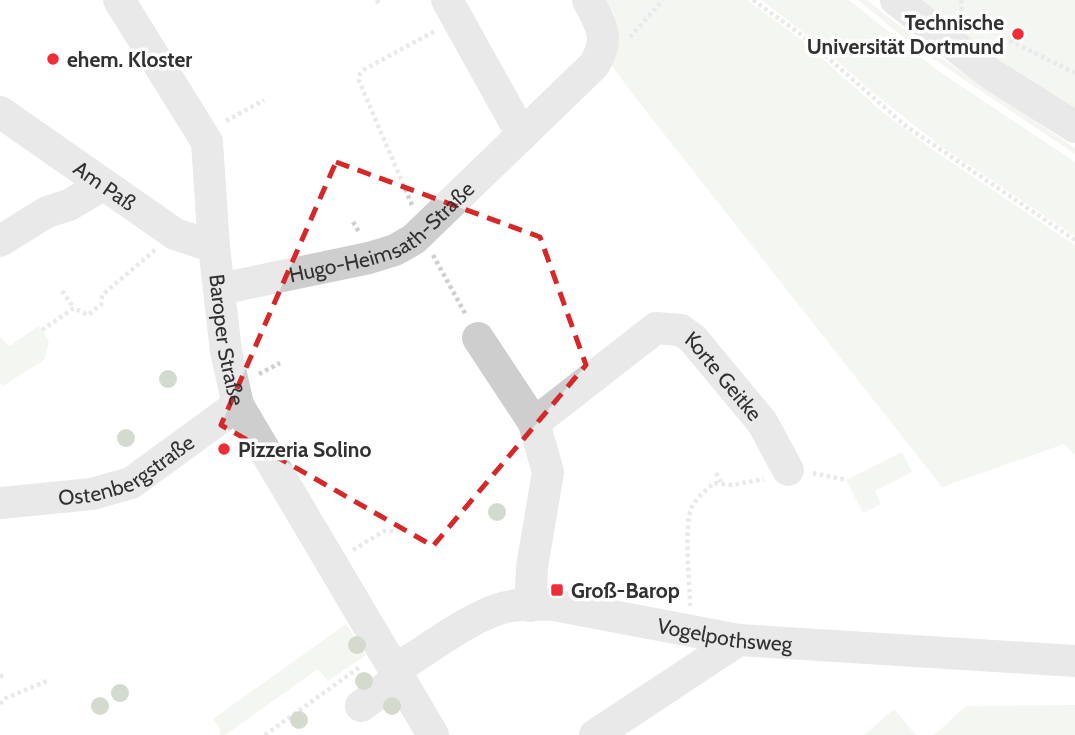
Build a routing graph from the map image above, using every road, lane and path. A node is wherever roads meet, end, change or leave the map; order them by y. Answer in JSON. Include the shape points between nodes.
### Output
{"nodes":[{"id":1,"x":119,"y":0,"type":"edge"},
{"id":2,"x":588,"y":0,"type":"edge"},
{"id":3,"x":753,"y":0,"type":"edge"},
{"id":4,"x":896,"y":0,"type":"edge"},
{"id":5,"x":961,"y":0,"type":"edge"},
{"id":6,"x":452,"y":10,"type":"edge"},
{"id":7,"x":1075,"y":73,"type":"edge"},
{"id":8,"x":264,"y":100,"type":"dead end"},
{"id":9,"x":0,"y":112,"type":"edge"},
{"id":10,"x":1075,"y":127,"type":"edge"},
{"id":11,"x":204,"y":134,"type":"junction"},
{"id":12,"x":522,"y":135,"type":"junction"},
{"id":13,"x":103,"y":185,"type":"junction"},
{"id":14,"x":421,"y":232,"type":"junction"},
{"id":15,"x":175,"y":234,"type":"junction"},
{"id":16,"x":1075,"y":240,"type":"edge"},
{"id":17,"x":0,"y":241,"type":"edge"},
{"id":18,"x":214,"y":247,"type":"junction"},
{"id":19,"x":220,"y":289,"type":"junction"},
{"id":20,"x":62,"y":291,"type":"dead end"},
{"id":21,"x":75,"y":308,"type":"junction"},
{"id":22,"x":42,"y":330,"type":"dead end"},
{"id":23,"x":478,"y":338,"type":"joint"},
{"id":24,"x":238,"y":405,"type":"junction"},
{"id":25,"x":534,"y":423,"type":"junction"},
{"id":26,"x":788,"y":470,"type":"junction"},
{"id":27,"x":716,"y":473,"type":"dead end"},
{"id":28,"x":846,"y":480,"type":"dead end"},
{"id":29,"x":721,"y":482,"type":"junction"},
{"id":30,"x":0,"y":503,"type":"edge"},
{"id":31,"x":396,"y":531,"type":"dead end"},
{"id":32,"x":331,"y":563,"type":"junction"},
{"id":33,"x":530,"y":606,"type":"junction"},
{"id":34,"x":690,"y":630,"type":"junction"},
{"id":35,"x":739,"y":640,"type":"junction"},
{"id":36,"x":1075,"y":661,"type":"edge"},
{"id":37,"x":392,"y":666,"type":"junction"},
{"id":38,"x":47,"y":681,"type":"dead end"},
{"id":39,"x":0,"y":704,"type":"edge"},
{"id":40,"x":361,"y":706,"type":"dead end"},
{"id":41,"x":265,"y":735,"type":"edge"},
{"id":42,"x":433,"y":735,"type":"edge"},
{"id":43,"x":595,"y":735,"type":"edge"}],
"edges":[{"from":1,"to":11,"type":"street","name":"Baroper Straße"},
{"from":2,"to":12,"type":"street","name":"Hugo-Heimsath-Straße","via":[[603,30],[603,47],[594,65]]},
{"from":3,"to":16,"type":"path","via":[[803,36],[907,127]]},
{"from":4,"to":10,"type":"street","via":[[991,74]]},
{"from":5,"to":7,"type":"path","via":[[960,17]]},
{"from":6,"to":12,"type":"street"},
{"from":6,"to":14,"type":"path","via":[[365,69],[359,81]]},
{"from":8,"to":11,"type":"path"},
{"from":9,"to":13,"type":"street","name":"Am Paß"},
{"from":11,"to":18,"type":"street","name":"Baroper Straße"},
{"from":12,"to":14,"type":"street","name":"Hugo-Heimsath-Straße"},
{"from":13,"to":15,"type":"street","name":"Am Paß"},
{"from":13,"to":17,"type":"street"},
{"from":14,"to":19,"type":"street","name":"Hugo-Heimsath-Straße","via":[[395,250],[369,258]]},
{"from":14,"to":23,"type":"path"},
{"from":15,"to":18,"type":"street","name":"Am Paß"},
{"from":15,"to":21,"type":"path","via":[[102,295],[101,305],[88,315]]},
{"from":18,"to":19,"type":"street","name":"Baroper Straße"},
{"from":19,"to":24,"type":"street","name":"Baroper Straße","via":[[226,351]]},
{"from":20,"to":21,"type":"path"},
{"from":21,"to":22,"type":"path"},
{"from":23,"to":25,"type":"street"},
{"from":24,"to":30,"type":"street","name":"Ostenbergstraße","via":[[131,483],[92,494]]},
{"from":24,"to":32,"type":"street","name":"Baroper Straße"},
{"from":25,"to":26,"type":"street","name":"Korte Geitke","via":[[656,328],[681,330],[762,422]]},
{"from":25,"to":33,"type":"street","via":[[548,472]]},
{"from":26,"to":28,"type":"path"},
{"from":26,"to":29,"type":"path","via":[[733,485]]},
{"from":27,"to":29,"type":"path"},
{"from":29,"to":34,"type":"path","via":[[698,497],[687,520]]},
{"from":31,"to":32,"type":"path","via":[[384,531]]},
{"from":32,"to":37,"type":"street","name":"Baroper Straße"},
{"from":33,"to":34,"type":"street","name":"Vogelpothsweg","via":[[554,605]]},
{"from":33,"to":37,"type":"street","name":"Vogelpothsweg","via":[[496,609]]},
{"from":34,"to":35,"type":"street","name":"Vogelpothsweg"},
{"from":35,"to":36,"type":"street","name":"Vogelpothsweg"},
{"from":35,"to":43,"type":"street"},
{"from":37,"to":40,"type":"street","name":"Vogelpothsweg"},
{"from":37,"to":41,"type":"path"},
{"from":37,"to":42,"type":"street","name":"Baroper Straße"},
{"from":38,"to":39,"type":"path"}]}
